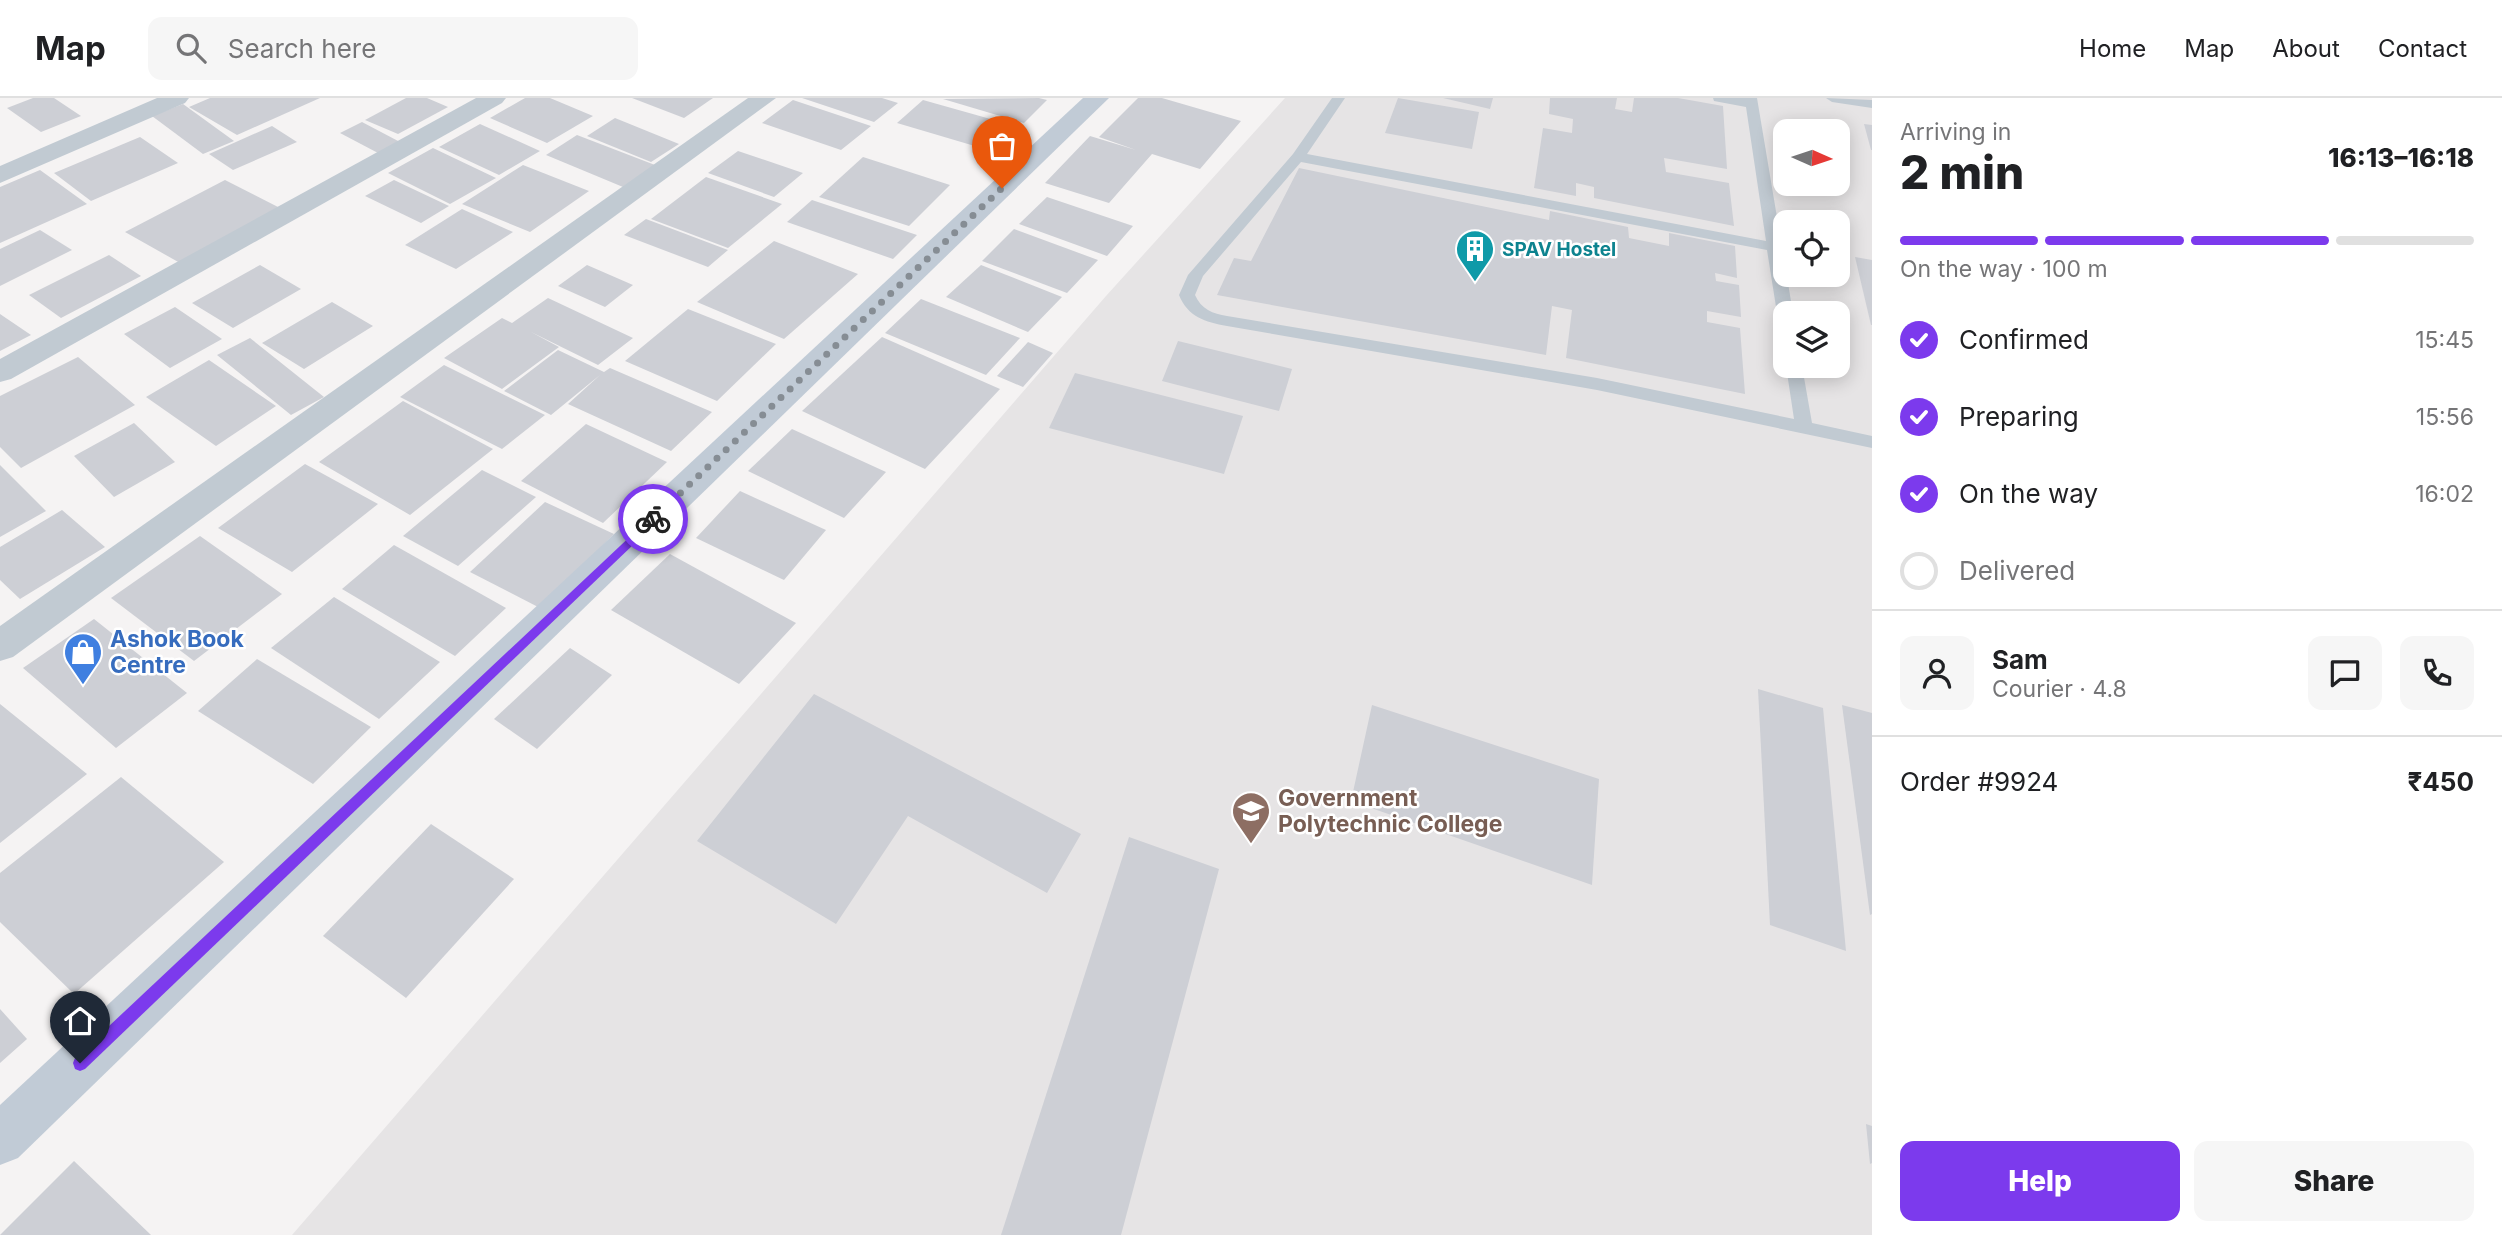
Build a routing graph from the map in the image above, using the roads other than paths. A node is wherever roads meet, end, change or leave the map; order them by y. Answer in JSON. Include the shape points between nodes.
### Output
{"nodes":[{"id":1,"x":177,"y":98,"type":"edge"},
{"id":2,"x":494,"y":98,"type":"edge"},
{"id":3,"x":764,"y":98,"type":"edge"},
{"id":4,"x":1097,"y":98,"type":"edge"},
{"id":5,"x":1339,"y":98,"type":"edge"},
{"id":6,"x":1719,"y":98,"type":"edge"},
{"id":7,"x":1832,"y":98,"type":"edge"},
{"id":8,"x":1751,"y":101,"type":"edge"},
{"id":9,"x":1872,"y":104,"type":"edge"},
{"id":10,"x":1298,"y":157,"type":"junction"},
{"id":11,"x":0,"y":175,"type":"edge"},
{"id":12,"x":1773,"y":241,"type":"edge"},
{"id":13,"x":1773,"y":247,"type":"edge"},
{"id":14,"x":0,"y":372,"type":"edge"},
{"id":15,"x":1796,"y":378,"type":"edge"},
{"id":16,"x":1804,"y":428,"type":"junction"},
{"id":17,"x":1872,"y":442,"type":"edge"},
{"id":18,"x":0,"y":646,"type":"edge"},
{"id":19,"x":0,"y":1140,"type":"edge"}],
"edges":[{"from":1,"to":11,"type":"street"},
{"from":2,"to":14,"type":"street"},
{"from":3,"to":18,"type":"street"},
{"from":4,"to":19,"type":"street"},
{"from":5,"to":10,"type":"lane"},
{"from":6,"to":8,"type":"lane"},
{"from":7,"to":9,"type":"lane"},
{"from":8,"to":12,"type":"lane"},
{"from":10,"to":13,"type":"lane"},
{"from":10,"to":16,"type":"lane","via":[[1196,275],[1187,295],[1199,313],[1597,384]]},
{"from":15,"to":16,"type":"lane"},
{"from":16,"to":17,"type":"lane"}]}
